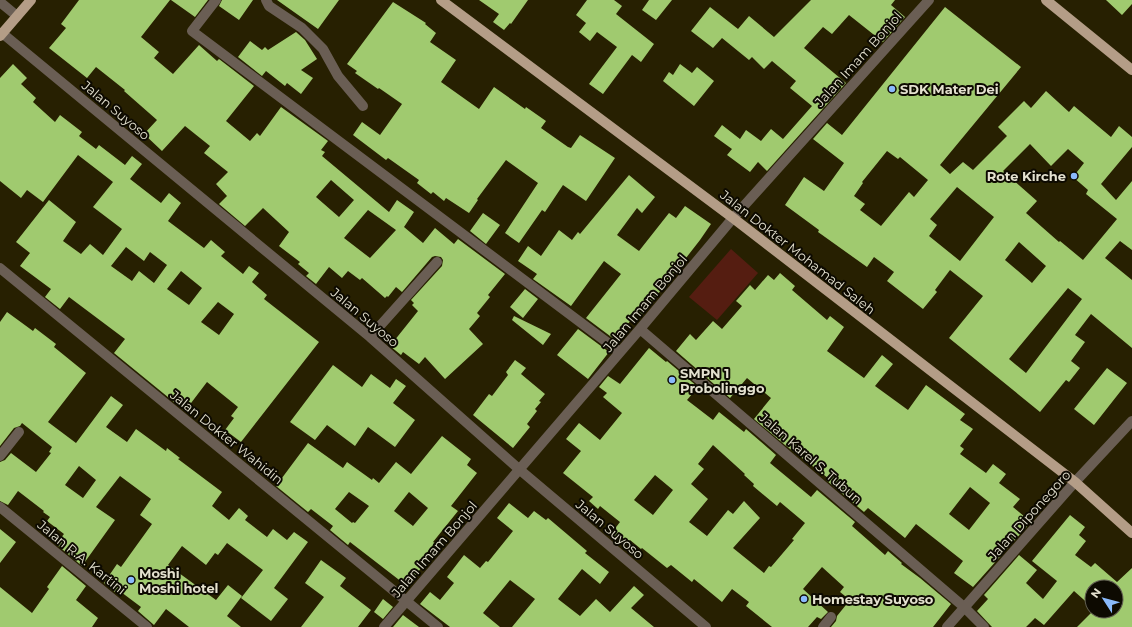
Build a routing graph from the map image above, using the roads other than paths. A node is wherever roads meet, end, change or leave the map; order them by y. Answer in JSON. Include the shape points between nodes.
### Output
{"nodes":[{"id":1,"x":30,"y":0,"type":"edge"},
{"id":2,"x":216,"y":0,"type":"edge"},
{"id":3,"x":266,"y":0,"type":"edge"},
{"id":4,"x":441,"y":0,"type":"edge"},
{"id":5,"x":929,"y":0,"type":"edge"},
{"id":6,"x":1046,"y":0,"type":"edge"},
{"id":7,"x":0,"y":2,"type":"edge"},
{"id":8,"x":17,"y":16,"type":"junction"},
{"id":9,"x":1,"y":35,"type":"edge"},
{"id":10,"x":1132,"y":70,"type":"edge"},
{"id":11,"x":363,"y":106,"type":"dead end"},
{"id":12,"x":733,"y":218,"type":"junction"},
{"id":13,"x":437,"y":262,"type":"dead end"},
{"id":14,"x":0,"y":268,"type":"edge"},
{"id":15,"x":640,"y":329,"type":"junction"},
{"id":16,"x":370,"y":337,"type":"junction"},
{"id":17,"x":620,"y":352,"type":"junction"},
{"id":18,"x":1132,"y":421,"type":"edge"},
{"id":19,"x":19,"y":432,"type":"dead end"},
{"id":20,"x":0,"y":456,"type":"edge"},
{"id":21,"x":520,"y":470,"type":"junction"},
{"id":22,"x":1075,"y":482,"type":"junction"},
{"id":23,"x":0,"y":507,"type":"edge"},
{"id":24,"x":1132,"y":533,"type":"edge"},
{"id":25,"x":406,"y":600,"type":"junction"},
{"id":26,"x":964,"y":607,"type":"junction"},
{"id":27,"x":831,"y":617,"type":"dead end"},
{"id":28,"x":147,"y":627,"type":"edge"},
{"id":29,"x":384,"y":627,"type":"edge"},
{"id":30,"x":438,"y":627,"type":"edge"},
{"id":31,"x":706,"y":627,"type":"edge"},
{"id":32,"x":823,"y":627,"type":"edge"},
{"id":33,"x":947,"y":627,"type":"edge"},
{"id":34,"x":984,"y":627,"type":"edge"}],
"edges":[{"from":1,"to":8,"type":"main road"},
{"from":2,"to":17,"type":"street","via":[[192,31]]},
{"from":3,"to":11,"type":"street","via":[[269,6],[302,28],[323,49],[338,76]]},
{"from":4,"to":12,"type":"main road","name":"Jalan Dokter Mohamad Saleh"},
{"from":5,"to":12,"type":"street","name":"Jalan Imam Bonjol"},
{"from":6,"to":10,"type":"main road"},
{"from":7,"to":8,"type":"street"},
{"from":8,"to":9,"type":"main road"},
{"from":9,"to":16,"type":"street","name":"Jalan Suyoso"},
{"from":12,"to":15,"type":"street","name":"Jalan Imam Bonjol"},
{"from":12,"to":22,"type":"main road","name":"Jalan Dokter Mohamad Saleh"},
{"from":13,"to":16,"type":"street"},
{"from":14,"to":25,"type":"street","name":"Jalan Dokter Wahidin"},
{"from":15,"to":17,"type":"street","name":"Jalan Imam Bonjol"},
{"from":15,"to":26,"type":"street","name":"Jalan Karel S. Tubun"},
{"from":16,"to":21,"type":"street","name":"Jalan Suyoso"},
{"from":17,"to":21,"type":"street","name":"Jalan Imam Bonjol"},
{"from":18,"to":22,"type":"street","name":"Jalan Diponegoro"},
{"from":19,"to":20,"type":"street"},
{"from":21,"to":25,"type":"street","name":"Jalan Imam Bonjol"},
{"from":21,"to":31,"type":"street","name":"Jalan Suyoso"},
{"from":22,"to":24,"type":"main road","name":"Jalan Dokter Mohamad Saleh"},
{"from":22,"to":26,"type":"street","name":"Jalan Diponegoro"},
{"from":23,"to":28,"type":"street","name":"Jalan R.A. Kartini"},
{"from":25,"to":29,"type":"street","name":"Jalan Imam Bonjol"},
{"from":25,"to":30,"type":"street","name":"Jalan Dokter Wahidin"},
{"from":26,"to":33,"type":"street","name":"Jalan Diponegoro"},
{"from":26,"to":34,"type":"street","name":"Jalan Karel S. Tubun"},
{"from":27,"to":32,"type":"street"}]}
